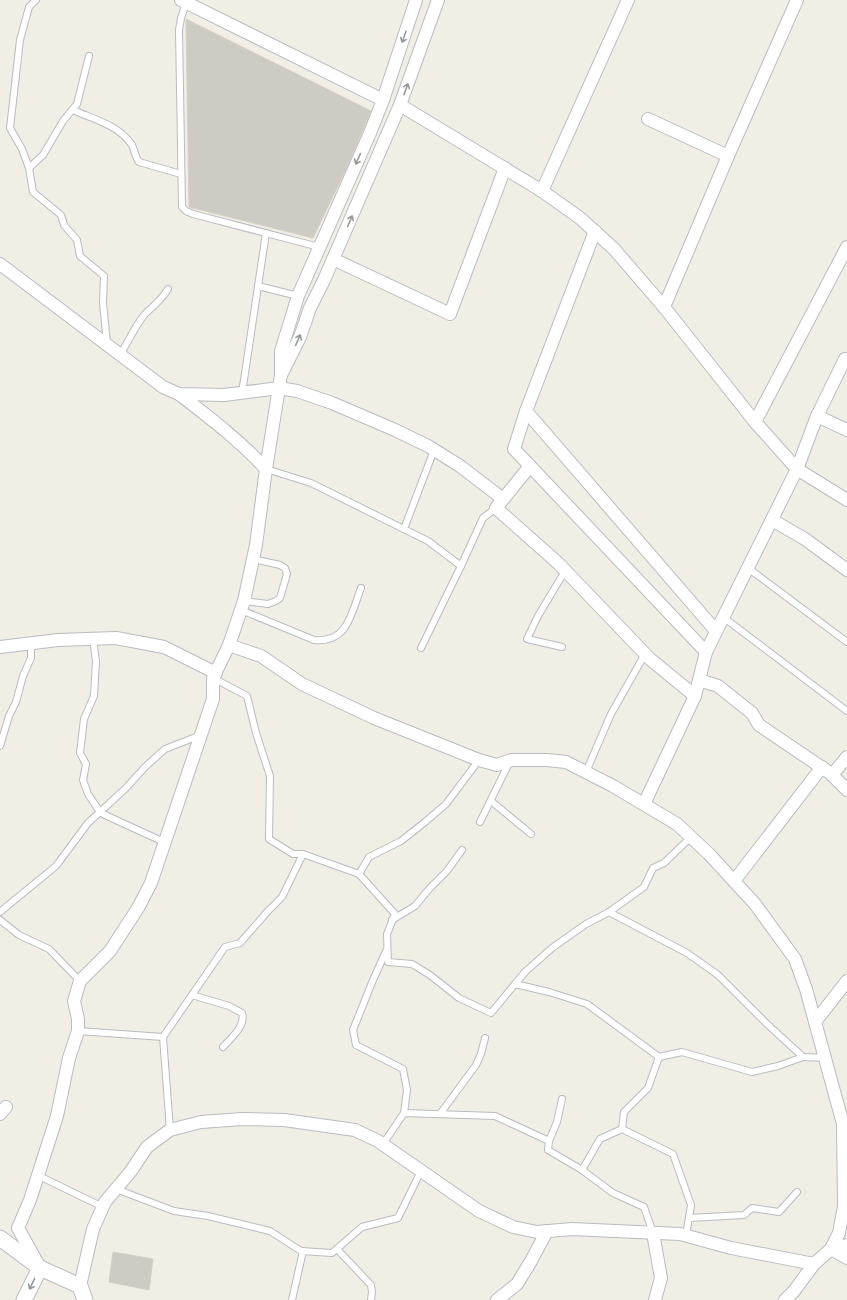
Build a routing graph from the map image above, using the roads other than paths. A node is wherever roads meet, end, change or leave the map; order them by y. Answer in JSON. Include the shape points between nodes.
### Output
{"nodes":[{"id":1,"x":36,"y":0,"type":"edge"},
{"id":2,"x":416,"y":0,"type":"edge"},
{"id":3,"x":438,"y":0,"type":"edge"},
{"id":4,"x":628,"y":0,"type":"edge"},
{"id":5,"x":797,"y":0,"type":"edge"},
{"id":6,"x":184,"y":2,"type":"edge"},
{"id":7,"x":89,"y":56,"type":"dead end"},
{"id":8,"x":382,"y":100,"type":"junction"},
{"id":9,"x":400,"y":104,"type":"junction"},
{"id":10,"x":73,"y":110,"type":"junction"},
{"id":11,"x":648,"y":119,"type":"dead end"},
{"id":12,"x":728,"y":156,"type":"junction"},
{"id":13,"x":29,"y":168,"type":"junction"},
{"id":14,"x":505,"y":168,"type":"junction"},
{"id":15,"x":181,"y":174,"type":"junction"},
{"id":16,"x":542,"y":191,"type":"junction"},
{"id":17,"x":595,"y":232,"type":"junction"},
{"id":18,"x":266,"y":233,"type":"junction"},
{"id":19,"x":319,"y":247,"type":"junction"},
{"id":20,"x":847,"y":247,"type":"edge"},
{"id":21,"x":333,"y":259,"type":"junction"},
{"id":22,"x":0,"y":264,"type":"edge"},
{"id":23,"x":303,"y":284,"type":"junction"},
{"id":24,"x":258,"y":286,"type":"junction"},
{"id":25,"x":168,"y":289,"type":"dead end"},
{"id":26,"x":318,"y":291,"type":"junction"},
{"id":27,"x":298,"y":296,"type":"junction"},
{"id":28,"x":664,"y":307,"type":"junction"},
{"id":29,"x":107,"y":345,"type":"junction"},
{"id":30,"x":120,"y":355,"type":"junction"},
{"id":31,"x":847,"y":360,"type":"edge"},
{"id":32,"x":281,"y":376,"type":"junction"},
{"id":33,"x":278,"y":388,"type":"junction"},
{"id":34,"x":242,"y":393,"type":"junction"},
{"id":35,"x":179,"y":394,"type":"junction"},
{"id":36,"x":526,"y":411,"type":"junction"},
{"id":37,"x":817,"y":416,"type":"junction"},
{"id":38,"x":755,"y":422,"type":"junction"},
{"id":39,"x":847,"y":430,"type":"edge"},
{"id":40,"x":434,"y":450,"type":"junction"},
{"id":41,"x":530,"y":466,"type":"junction"},
{"id":42,"x":266,"y":469,"type":"junction"},
{"id":43,"x":798,"y":469,"type":"junction"},
{"id":44,"x":847,"y":500,"type":"edge"},
{"id":45,"x":500,"y":504,"type":"junction"},
{"id":46,"x":772,"y":520,"type":"junction"},
{"id":47,"x":404,"y":530,"type":"junction"},
{"id":48,"x":253,"y":559,"type":"junction"},
{"id":49,"x":461,"y":566,"type":"junction"},
{"id":50,"x":748,"y":568,"type":"junction"},
{"id":51,"x":847,"y":570,"type":"edge"},
{"id":52,"x":565,"y":571,"type":"junction"},
{"id":53,"x":361,"y":588,"type":"dead end"},
{"id":54,"x":243,"y":606,"type":"junction"},
{"id":55,"x":723,"y":617,"type":"junction"},
{"id":56,"x":716,"y":631,"type":"junction"},
{"id":57,"x":93,"y":639,"type":"junction"},
{"id":58,"x":847,"y":642,"type":"edge"},
{"id":59,"x":31,"y":643,"type":"junction"},
{"id":60,"x":230,"y":645,"type":"junction"},
{"id":61,"x":0,"y":647,"type":"edge"},
{"id":62,"x":562,"y":647,"type":"dead end"},
{"id":63,"x":421,"y":648,"type":"dead end"},
{"id":64,"x":706,"y":652,"type":"junction"},
{"id":65,"x":645,"y":654,"type":"junction"},
{"id":66,"x":215,"y":676,"type":"junction"},
{"id":67,"x":699,"y":680,"type":"junction"},
{"id":68,"x":695,"y":696,"type":"junction"},
{"id":69,"x":847,"y":711,"type":"edge"},
{"id":70,"x":201,"y":735,"type":"junction"},
{"id":71,"x":0,"y":746,"type":"edge"},
{"id":72,"x":847,"y":757,"type":"edge"},
{"id":73,"x":479,"y":760,"type":"junction"},
{"id":74,"x":511,"y":760,"type":"junction"},
{"id":75,"x":822,"y":767,"type":"junction"},
{"id":76,"x":586,"y":772,"type":"junction"},
{"id":77,"x":832,"y":775,"type":"junction"},
{"id":78,"x":847,"y":790,"type":"edge"},
{"id":79,"x":491,"y":801,"type":"junction"},
{"id":80,"x":644,"y":804,"type":"junction"},
{"id":81,"x":100,"y":812,"type":"junction"},
{"id":82,"x":480,"y":822,"type":"dead end"},
{"id":83,"x":531,"y":834,"type":"dead end"},
{"id":84,"x":691,"y":837,"type":"junction"},
{"id":85,"x":164,"y":842,"type":"junction"},
{"id":86,"x":462,"y":850,"type":"dead end"},
{"id":87,"x":303,"y":854,"type":"junction"},
{"id":88,"x":359,"y":874,"type":"junction"},
{"id":89,"x":734,"y":881,"type":"junction"},
{"id":90,"x":0,"y":912,"type":"edge"},
{"id":91,"x":609,"y":912,"type":"junction"},
{"id":92,"x":0,"y":920,"type":"edge"},
{"id":93,"x":392,"y":920,"type":"junction"},
{"id":94,"x":388,"y":947,"type":"junction"},
{"id":95,"x":847,"y":980,"type":"edge"},
{"id":96,"x":80,"y":981,"type":"junction"},
{"id":97,"x":515,"y":984,"type":"junction"},
{"id":98,"x":192,"y":995,"type":"junction"},
{"id":99,"x":815,"y":1022,"type":"junction"},
{"id":100,"x":78,"y":1030,"type":"junction"},
{"id":101,"x":163,"y":1037,"type":"junction"},
{"id":102,"x":485,"y":1038,"type":"dead end"},
{"id":103,"x":224,"y":1047,"type":"dead end"},
{"id":104,"x":659,"y":1057,"type":"junction"},
{"id":105,"x":803,"y":1057,"type":"junction"},
{"id":106,"x":826,"y":1058,"type":"junction"},
{"id":107,"x":562,"y":1099,"type":"dead end"},
{"id":108,"x":404,"y":1113,"type":"junction"},
{"id":109,"x":440,"y":1114,"type":"junction"},
{"id":110,"x":622,"y":1129,"type":"junction"},
{"id":111,"x":170,"y":1130,"type":"junction"},
{"id":112,"x":549,"y":1141,"type":"junction"},
{"id":113,"x":845,"y":1142,"type":"edge"},
{"id":114,"x":382,"y":1144,"type":"junction"},
{"id":115,"x":582,"y":1170,"type":"junction"},
{"id":116,"x":421,"y":1171,"type":"junction"},
{"id":117,"x":37,"y":1175,"type":"junction"},
{"id":118,"x":116,"y":1189,"type":"junction"},
{"id":119,"x":797,"y":1192,"type":"dead end"},
{"id":120,"x":103,"y":1207,"type":"junction"},
{"id":121,"x":689,"y":1218,"type":"junction"},
{"id":122,"x":547,"y":1231,"type":"junction"},
{"id":123,"x":653,"y":1233,"type":"junction"},
{"id":124,"x":686,"y":1236,"type":"junction"},
{"id":125,"x":0,"y":1238,"type":"edge"},
{"id":126,"x":847,"y":1245,"type":"edge"},
{"id":127,"x":337,"y":1249,"type":"junction"},
{"id":128,"x":831,"y":1249,"type":"junction"},
{"id":129,"x":303,"y":1251,"type":"junction"},
{"id":130,"x":847,"y":1258,"type":"edge"},
{"id":131,"x":814,"y":1264,"type":"junction"},
{"id":132,"x":40,"y":1268,"type":"junction"},
{"id":133,"x":83,"y":1293,"type":"edge"},
{"id":134,"x":24,"y":1300,"type":"edge"},
{"id":135,"x":292,"y":1300,"type":"edge"},
{"id":136,"x":371,"y":1300,"type":"edge"},
{"id":137,"x":497,"y":1300,"type":"edge"},
{"id":138,"x":655,"y":1300,"type":"edge"},
{"id":139,"x":786,"y":1300,"type":"edge"}],
"edges":[{"from":1,"to":13,"type":"lane","via":[[29,7],[20,40],[10,128]]},
{"from":2,"to":8,"type":"street","one_way":true},
{"from":9,"to":3,"type":"street","one_way":true},
{"from":4,"to":16,"type":"street"},
{"from":5,"to":12,"type":"street"},
{"from":6,"to":8,"type":"street"},
{"from":6,"to":15,"type":"lane","via":[[179,30]]},
{"from":7,"to":10,"type":"lane","via":[[77,104]]},
{"from":8,"to":19,"type":"street","one_way":true},
{"from":9,"to":14,"type":"street"},
{"from":21,"to":9,"type":"street","one_way":true},
{"from":10,"to":13,"type":"lane","via":[[62,121],[43,155]]},
{"from":10,"to":15,"type":"lane","via":[[114,127],[131,144],[139,162]]},
{"from":11,"to":12,"type":"street"},
{"from":12,"to":28,"type":"street"},
{"from":13,"to":29,"type":"lane","via":[[33,192],[61,215],[64,225],[77,240],[80,256],[104,276],[103,303]]},
{"from":14,"to":16,"type":"street"},
{"from":14,"to":21,"type":"street","via":[[450,314]]},
{"from":15,"to":18,"type":"lane","via":[[182,207],[186,211]]},
{"from":16,"to":17,"type":"street"},
{"from":17,"to":28,"type":"street","via":[[614,249]]},
{"from":17,"to":36,"type":"street"},
{"from":18,"to":19,"type":"lane"},
{"from":18,"to":24,"type":"lane"},
{"from":19,"to":23,"type":"street"},
{"from":20,"to":38,"type":"street"},
{"from":21,"to":26,"type":"street"},
{"from":22,"to":29,"type":"street"},
{"from":23,"to":26,"type":"street"},
{"from":23,"to":27,"type":"street"},
{"from":24,"to":27,"type":"lane"},
{"from":24,"to":34,"type":"lane"},
{"from":25,"to":30,"type":"lane","via":[[163,298],[144,315]]},
{"from":32,"to":26,"type":"street","one_way":true},
{"from":27,"to":32,"type":"street","via":[[281,351]]},
{"from":28,"to":38,"type":"street"},
{"from":29,"to":30,"type":"street"},
{"from":30,"to":35,"type":"street","via":[[163,388]]},
{"from":31,"to":37,"type":"street","via":[[845,359]]},
{"from":32,"to":33,"type":"street"},
{"from":33,"to":34,"type":"street"},
{"from":33,"to":40,"type":"street","via":[[297,391],[332,403]]},
{"from":33,"to":42,"type":"street"},
{"from":34,"to":35,"type":"street"},
{"from":35,"to":42,"type":"street","via":[[248,449]]},
{"from":36,"to":41,"type":"street","via":[[514,449]]},
{"from":36,"to":56,"type":"street"},
{"from":37,"to":39,"type":"street"},
{"from":37,"to":43,"type":"street"},
{"from":38,"to":43,"type":"street"},
{"from":40,"to":45,"type":"street","via":[[460,466]]},
{"from":40,"to":47,"type":"lane"},
{"from":41,"to":45,"type":"street"},
{"from":41,"to":64,"type":"street"},
{"from":42,"to":47,"type":"lane","via":[[311,483]]},
{"from":42,"to":48,"type":"street"},
{"from":43,"to":44,"type":"street"},
{"from":43,"to":46,"type":"street"},
{"from":45,"to":49,"type":"lane","via":[[483,518]]},
{"from":45,"to":52,"type":"street"},
{"from":46,"to":50,"type":"street"},
{"from":46,"to":51,"type":"street"},
{"from":47,"to":49,"type":"lane","via":[[428,541]]},
{"from":48,"to":54,"type":"street"},
{"from":48,"to":54,"type":"lane","via":[[285,568],[287,574],[280,598],[276,601]]},
{"from":49,"to":63,"type":"lane"},
{"from":50,"to":55,"type":"street"},
{"from":50,"to":58,"type":"lane"},
{"from":52,"to":62,"type":"lane","via":[[527,640]]},
{"from":52,"to":65,"type":"street"},
{"from":53,"to":54,"type":"lane","via":[[347,626],[334,637],[321,640],[314,640]]},
{"from":54,"to":60,"type":"street"},
{"from":55,"to":56,"type":"street"},
{"from":55,"to":69,"type":"lane"},
{"from":56,"to":64,"type":"street"},
{"from":57,"to":59,"type":"street"},
{"from":57,"to":66,"type":"street","via":[[116,638],[164,647]]},
{"from":57,"to":81,"type":"lane","via":[[96,661],[94,696],[84,719],[80,753],[86,764],[83,780],[88,794]]},
{"from":59,"to":61,"type":"street"},
{"from":59,"to":71,"type":"lane","via":[[31,658]]},
{"from":60,"to":66,"type":"street"},
{"from":60,"to":73,"type":"street","via":[[261,656],[302,684],[374,718]]},
{"from":64,"to":67,"type":"street"},
{"from":65,"to":68,"type":"street"},
{"from":65,"to":76,"type":"lane","via":[[611,714]]},
{"from":66,"to":70,"type":"street","via":[[213,699]]},
{"from":66,"to":87,"type":"lane","via":[[247,696],[270,776],[270,839],[293,854]]},
{"from":67,"to":68,"type":"street"},
{"from":67,"to":75,"type":"street","via":[[718,686],[752,713],[759,725]]},
{"from":68,"to":80,"type":"street"},
{"from":70,"to":81,"type":"lane","via":[[165,749]]},
{"from":70,"to":85,"type":"street"},
{"from":72,"to":77,"type":"street"},
{"from":73,"to":74,"type":"street","via":[[497,764]]},
{"from":73,"to":88,"type":"lane","via":[[446,804],[400,841],[369,858]]},
{"from":74,"to":76,"type":"street","via":[[566,762]]},
{"from":74,"to":79,"type":"lane"},
{"from":75,"to":77,"type":"street"},
{"from":75,"to":89,"type":"street"},
{"from":76,"to":80,"type":"street"},
{"from":77,"to":78,"type":"street"},
{"from":79,"to":82,"type":"lane"},
{"from":79,"to":83,"type":"lane"},
{"from":80,"to":84,"type":"street","via":[[677,824]]},
{"from":81,"to":85,"type":"lane"},
{"from":81,"to":90,"type":"lane","via":[[88,823],[56,866]]},
{"from":84,"to":89,"type":"street"},
{"from":84,"to":91,"type":"lane","via":[[664,864],[653,868],[644,887]]},
{"from":85,"to":96,"type":"street","via":[[151,883],[138,908],[110,951]]},
{"from":86,"to":93,"type":"lane","via":[[447,871],[415,906]]},
{"from":87,"to":88,"type":"lane"},
{"from":87,"to":98,"type":"lane","via":[[282,897],[240,943],[225,947]]},
{"from":88,"to":93,"type":"lane","via":[[395,914]]},
{"from":89,"to":99,"type":"street","via":[[755,904],[795,959]]},
{"from":91,"to":97,"type":"lane","via":[[586,924],[552,948]]},
{"from":91,"to":105,"type":"lane","via":[[687,953],[718,975]]},
{"from":92,"to":96,"type":"lane","via":[[19,935],[49,949]]},
{"from":93,"to":94,"type":"lane"},
{"from":94,"to":97,"type":"lane","via":[[388,962],[412,964],[458,998],[491,1013]]},
{"from":94,"to":108,"type":"lane","via":[[353,1030],[356,1045],[403,1069],[407,1090]]},
{"from":95,"to":99,"type":"street"},
{"from":96,"to":100,"type":"street","via":[[74,1001]]},
{"from":97,"to":104,"type":"lane","via":[[587,1004]]},
{"from":98,"to":101,"type":"lane"},
{"from":98,"to":103,"type":"lane","via":[[229,1006],[242,1013],[244,1018],[241,1026]]},
{"from":99,"to":106,"type":"street"},
{"from":100,"to":101,"type":"lane"},
{"from":100,"to":117,"type":"street","via":[[69,1058],[57,1116]]},
{"from":101,"to":111,"type":"lane"},
{"from":102,"to":109,"type":"lane","via":[[476,1064]]},
{"from":104,"to":105,"type":"lane","via":[[682,1052],[752,1072]]},
{"from":104,"to":110,"type":"lane","via":[[648,1088],[624,1112]]},
{"from":105,"to":106,"type":"lane"},
{"from":106,"to":113,"type":"street","via":[[844,1124]]},
{"from":107,"to":112,"type":"lane","via":[[557,1122]]},
{"from":108,"to":109,"type":"lane"},
{"from":108,"to":114,"type":"lane"},
{"from":109,"to":112,"type":"lane","via":[[495,1116]]},
{"from":110,"to":115,"type":"lane","via":[[600,1139]]},
{"from":110,"to":121,"type":"lane","via":[[673,1154],[691,1205]]},
{"from":111,"to":114,"type":"street","via":[[201,1122],[242,1119],[284,1120],[355,1130]]},
{"from":111,"to":118,"type":"street","via":[[147,1147]]},
{"from":112,"to":115,"type":"lane","via":[[548,1150]]},
{"from":113,"to":128,"type":"street","via":[[844,1206],[839,1233]]},
{"from":114,"to":116,"type":"street"},
{"from":115,"to":123,"type":"lane","via":[[613,1193],[644,1206]]},
{"from":116,"to":122,"type":"street","via":[[479,1211],[513,1227],[537,1232]]},
{"from":116,"to":127,"type":"lane","via":[[398,1218],[362,1227]]},
{"from":117,"to":120,"type":"lane"},
{"from":117,"to":132,"type":"street","via":[[18,1228]]},
{"from":118,"to":120,"type":"street"},
{"from":118,"to":129,"type":"lane","via":[[174,1211],[208,1216],[270,1231]]},
{"from":119,"to":121,"type":"lane","via":[[779,1212],[752,1208],[744,1214]]},
{"from":120,"to":133,"type":"street","via":[[93,1229]]},
{"from":121,"to":124,"type":"lane"},
{"from":122,"to":123,"type":"street","via":[[572,1229]]},
{"from":122,"to":137,"type":"street","via":[[517,1284]]},
{"from":123,"to":124,"type":"street"},
{"from":123,"to":138,"type":"street","via":[[661,1278]]},
{"from":124,"to":131,"type":"street","via":[[731,1248]]},
{"from":125,"to":132,"type":"street"},
{"from":126,"to":128,"type":"street"},
{"from":127,"to":129,"type":"lane","via":[[332,1254]]},
{"from":127,"to":136,"type":"lane","via":[[371,1284]]},
{"from":128,"to":130,"type":"street"},
{"from":128,"to":131,"type":"street"},
{"from":129,"to":135,"type":"lane"},
{"from":131,"to":139,"type":"street"},
{"from":132,"to":133,"type":"street"},
{"from":132,"to":134,"type":"street","one_way":true}]}
